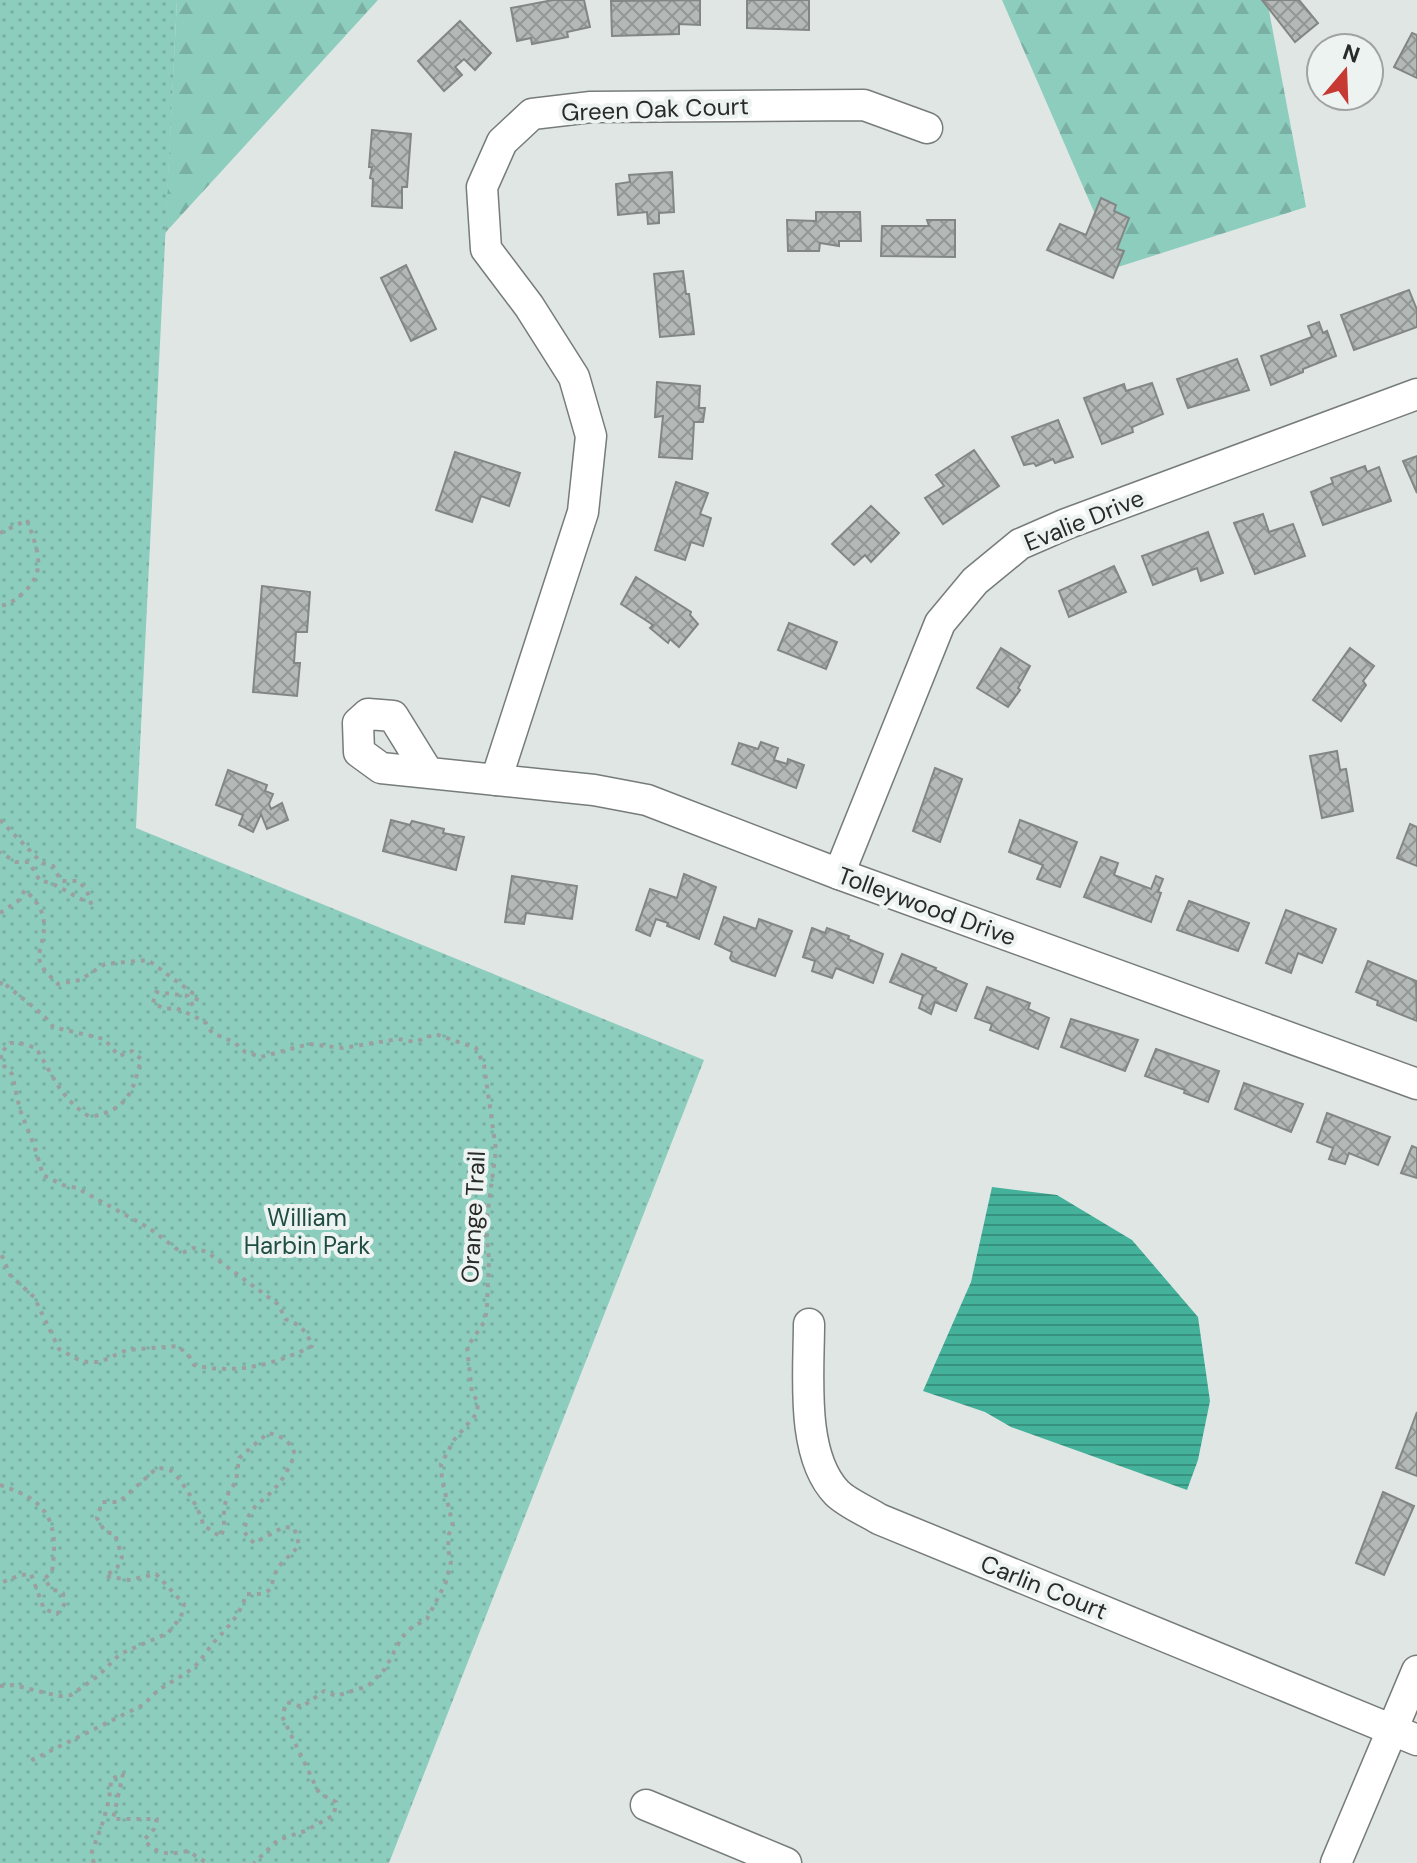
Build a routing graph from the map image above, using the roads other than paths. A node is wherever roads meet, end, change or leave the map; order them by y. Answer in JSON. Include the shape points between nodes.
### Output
{"nodes":[{"id":1,"x":927,"y":128,"type":"dead end"},
{"id":2,"x":1417,"y":394,"type":"edge"},
{"id":3,"x":427,"y":771,"type":"dead end"},
{"id":4,"x":496,"y":780,"type":"junction"},
{"id":5,"x":839,"y":874,"type":"junction"},
{"id":6,"x":1417,"y":1084,"type":"edge"},
{"id":7,"x":809,"y":1324,"type":"dead end"},
{"id":8,"x":1417,"y":1671,"type":"edge"},
{"id":9,"x":1405,"y":1735,"type":"edge"},
{"id":10,"x":646,"y":1805,"type":"dead end"},
{"id":11,"x":786,"y":1863,"type":"edge"},
{"id":12,"x":1336,"y":1863,"type":"edge"}],
"edges":[{"from":1,"to":4,"type":"street","name":"Green Oak Court","via":[[864,105],[591,107],[532,114],[502,142],[482,187],[486,249],[574,377],[591,436],[583,512]]},
{"from":2,"to":5,"type":"street","name":"Evalie Drive","via":[[1054,529],[1020,544],[975,581],[940,623]]},
{"from":3,"to":4,"type":"street","name":"Tolleywood Drive"},
{"from":4,"to":5,"type":"street","name":"Tolleywood Drive","via":[[647,800]]},
{"from":5,"to":6,"type":"street","name":"Tolleywood Drive"},
{"from":7,"to":9,"type":"street","name":"Carlin Court","via":[[809,1427],[818,1462],[837,1493],[879,1519]]},
{"from":8,"to":9,"type":"street"},
{"from":9,"to":12,"type":"street"},
{"from":10,"to":11,"type":"street"}]}
